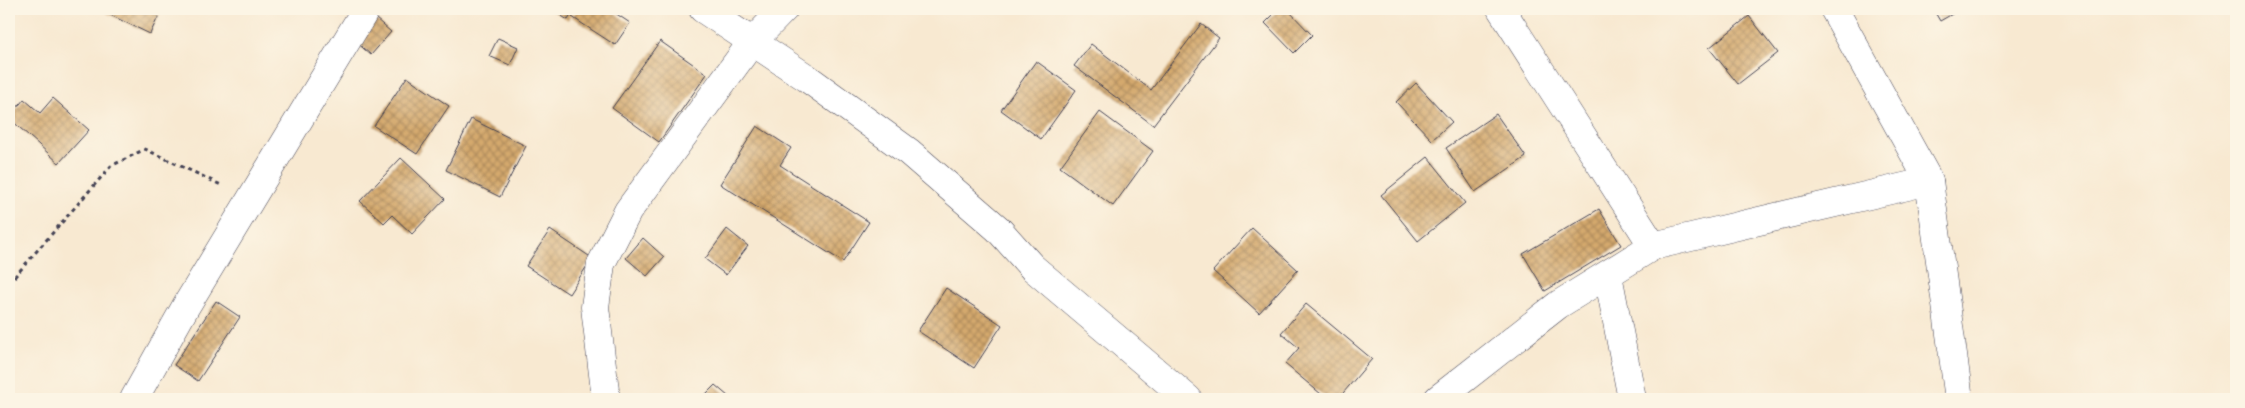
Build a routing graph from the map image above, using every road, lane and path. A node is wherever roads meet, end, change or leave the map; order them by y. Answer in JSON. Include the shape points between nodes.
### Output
{"nodes":[{"id":1,"x":366,"y":9,"type":"edge"},
{"id":2,"x":703,"y":9,"type":"edge"},
{"id":3,"x":784,"y":9,"type":"edge"},
{"id":4,"x":1501,"y":9,"type":"edge"},
{"id":5,"x":1834,"y":9,"type":"edge"},
{"id":6,"x":752,"y":42,"type":"junction"},
{"id":7,"x":1929,"y":180,"type":"junction"},
{"id":8,"x":250,"y":198,"type":"junction"},
{"id":9,"x":1653,"y":246,"type":"junction"},
{"id":10,"x":1608,"y":275,"type":"junction"},
{"id":11,"x":9,"y":282,"type":"edge"},
{"id":12,"x":134,"y":399,"type":"edge"},
{"id":13,"x":606,"y":399,"type":"edge"},
{"id":14,"x":1188,"y":399,"type":"edge"},
{"id":15,"x":1438,"y":399,"type":"edge"},
{"id":16,"x":1632,"y":399,"type":"edge"},
{"id":17,"x":1959,"y":399,"type":"edge"}],
"edges":[{"from":1,"to":8,"type":"street"},
{"from":2,"to":6,"type":"street"},
{"from":3,"to":6,"type":"street"},
{"from":4,"to":9,"type":"street"},
{"from":5,"to":7,"type":"street"},
{"from":6,"to":13,"type":"street","via":[[628,211],[600,264],[595,307]]},
{"from":6,"to":14,"type":"street","via":[[909,152],[998,229],[1032,267]]},
{"from":7,"to":9,"type":"street"},
{"from":7,"to":17,"type":"street"},
{"from":8,"to":11,"type":"path","via":[[145,149],[111,166]]},
{"from":8,"to":12,"type":"street"},
{"from":9,"to":10,"type":"street"},
{"from":10,"to":15,"type":"street","via":[[1558,305]]},
{"from":10,"to":16,"type":"street"}]}
